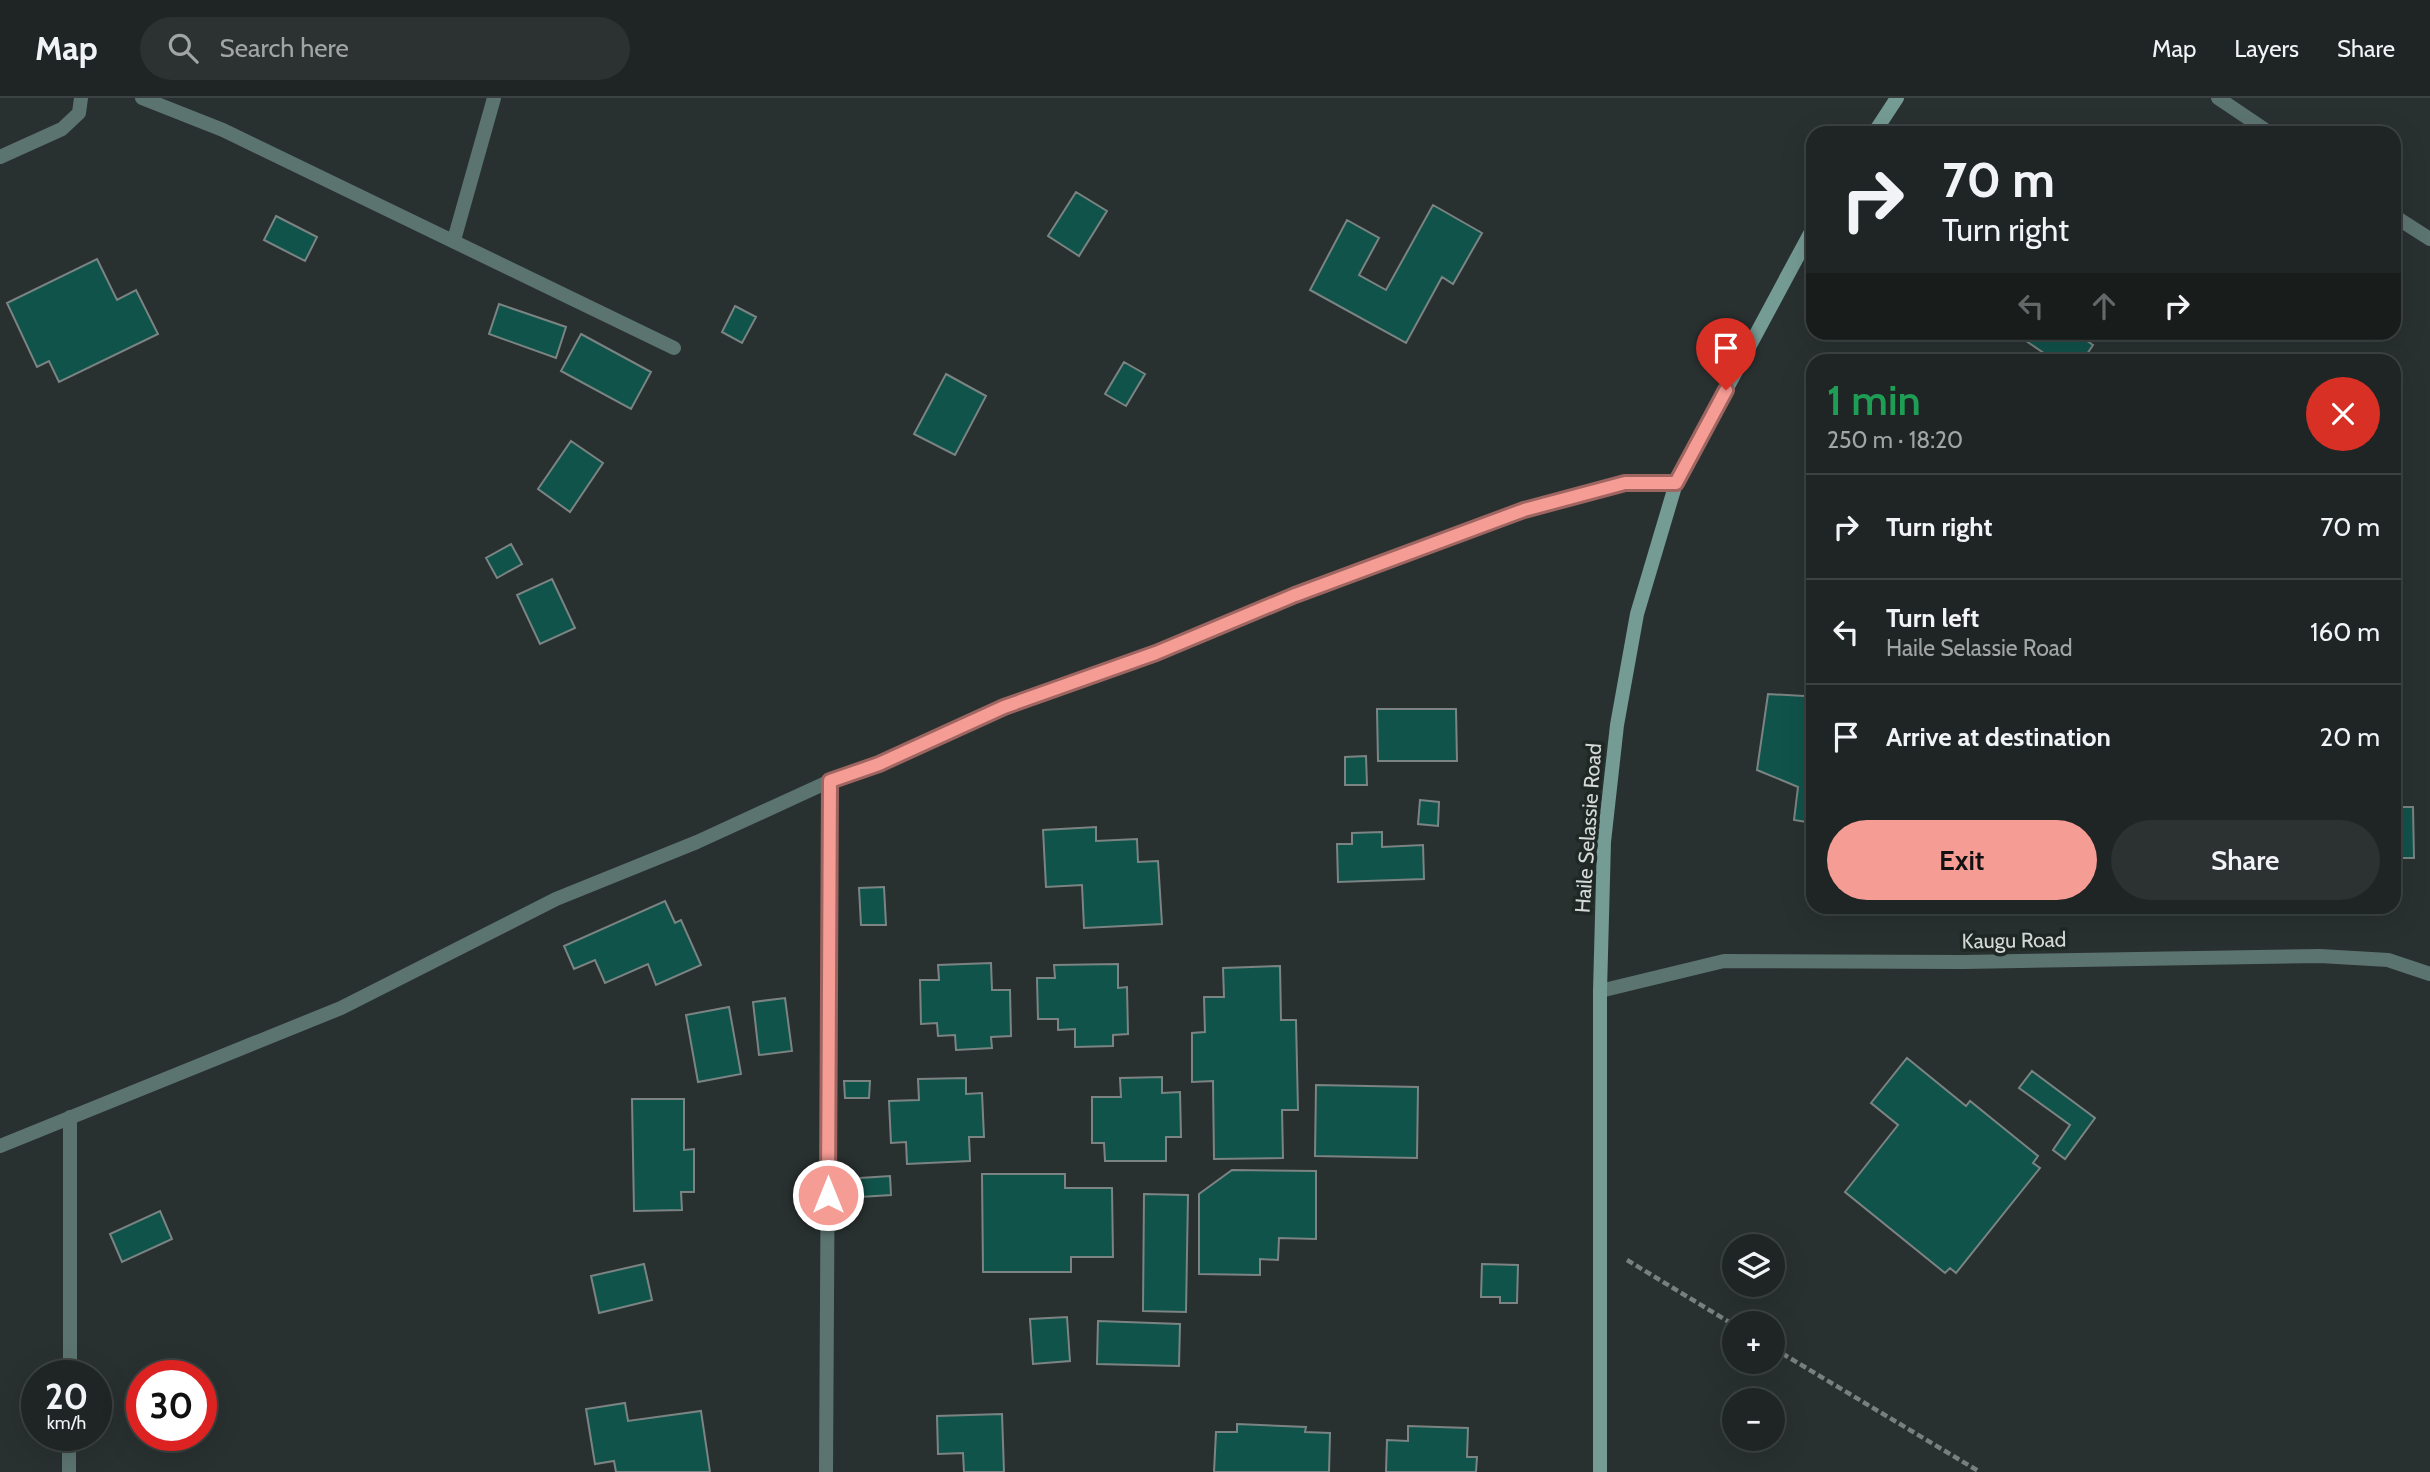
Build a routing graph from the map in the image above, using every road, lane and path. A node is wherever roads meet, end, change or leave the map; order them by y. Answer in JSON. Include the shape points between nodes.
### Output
{"nodes":[{"id":1,"x":81,"y":98,"type":"edge"},
{"id":2,"x":142,"y":98,"type":"edge"},
{"id":3,"x":494,"y":98,"type":"edge"},
{"id":4,"x":1897,"y":98,"type":"edge"},
{"id":5,"x":2218,"y":98,"type":"edge"},
{"id":6,"x":1879,"y":126,"type":"edge"},
{"id":7,"x":2260,"y":126,"type":"edge"},
{"id":8,"x":0,"y":156,"type":"edge"},
{"id":9,"x":2401,"y":220,"type":"edge"},
{"id":10,"x":2430,"y":239,"type":"edge"},
{"id":11,"x":454,"y":240,"type":"junction"},
{"id":12,"x":1806,"y":241,"type":"edge"},
{"id":13,"x":674,"y":348,"type":"dead end"},
{"id":14,"x":1676,"y":483,"type":"junction"},
{"id":15,"x":830,"y":781,"type":"junction"},
{"id":16,"x":2430,"y":974,"type":"edge"},
{"id":17,"x":1600,"y":990,"type":"junction"},
{"id":18,"x":70,"y":1117,"type":"junction"},
{"id":19,"x":0,"y":1146,"type":"edge"},
{"id":20,"x":1600,"y":1244,"type":"junction"},
{"id":21,"x":1722,"y":1318,"type":"edge"},
{"id":22,"x":1785,"y":1355,"type":"edge"},
{"id":23,"x":70,"y":1360,"type":"edge"},
{"id":24,"x":69,"y":1451,"type":"edge"},
{"id":25,"x":69,"y":1472,"type":"edge"},
{"id":26,"x":826,"y":1472,"type":"edge"},
{"id":27,"x":1600,"y":1472,"type":"edge"},
{"id":28,"x":1980,"y":1472,"type":"edge"}],
"edges":[{"from":1,"to":8,"type":"street","via":[[79,113],[62,129]]},
{"from":2,"to":11,"type":"street","via":[[223,130]]},
{"from":3,"to":11,"type":"street"},
{"from":4,"to":6,"type":"street"},
{"from":5,"to":7,"type":"street"},
{"from":9,"to":10,"type":"street"},
{"from":11,"to":13,"type":"street"},
{"from":12,"to":14,"type":"street","name":"Haile Selassie Road"},
{"from":14,"to":15,"type":"street","via":[[1625,483],[1524,510],[1004,707],[879,764]]},
{"from":14,"to":17,"type":"street","name":"Haile Selassie Road","via":[[1637,614],[1617,725],[1604,842]]},
{"from":15,"to":18,"type":"street","via":[[556,899],[341,1008]]},
{"from":15,"to":26,"type":"street"},
{"from":16,"to":17,"type":"street","name":"Kaugu Road","via":[[2388,960],[2320,956],[1724,961]]},
{"from":17,"to":20,"type":"street","name":"Haile Selassie Road"},
{"from":18,"to":19,"type":"street"},
{"from":18,"to":23,"type":"street"},
{"from":20,"to":21,"type":"path"},
{"from":20,"to":27,"type":"street","name":"Haile Selassie Road"},
{"from":22,"to":28,"type":"path"},
{"from":24,"to":25,"type":"street"}]}
